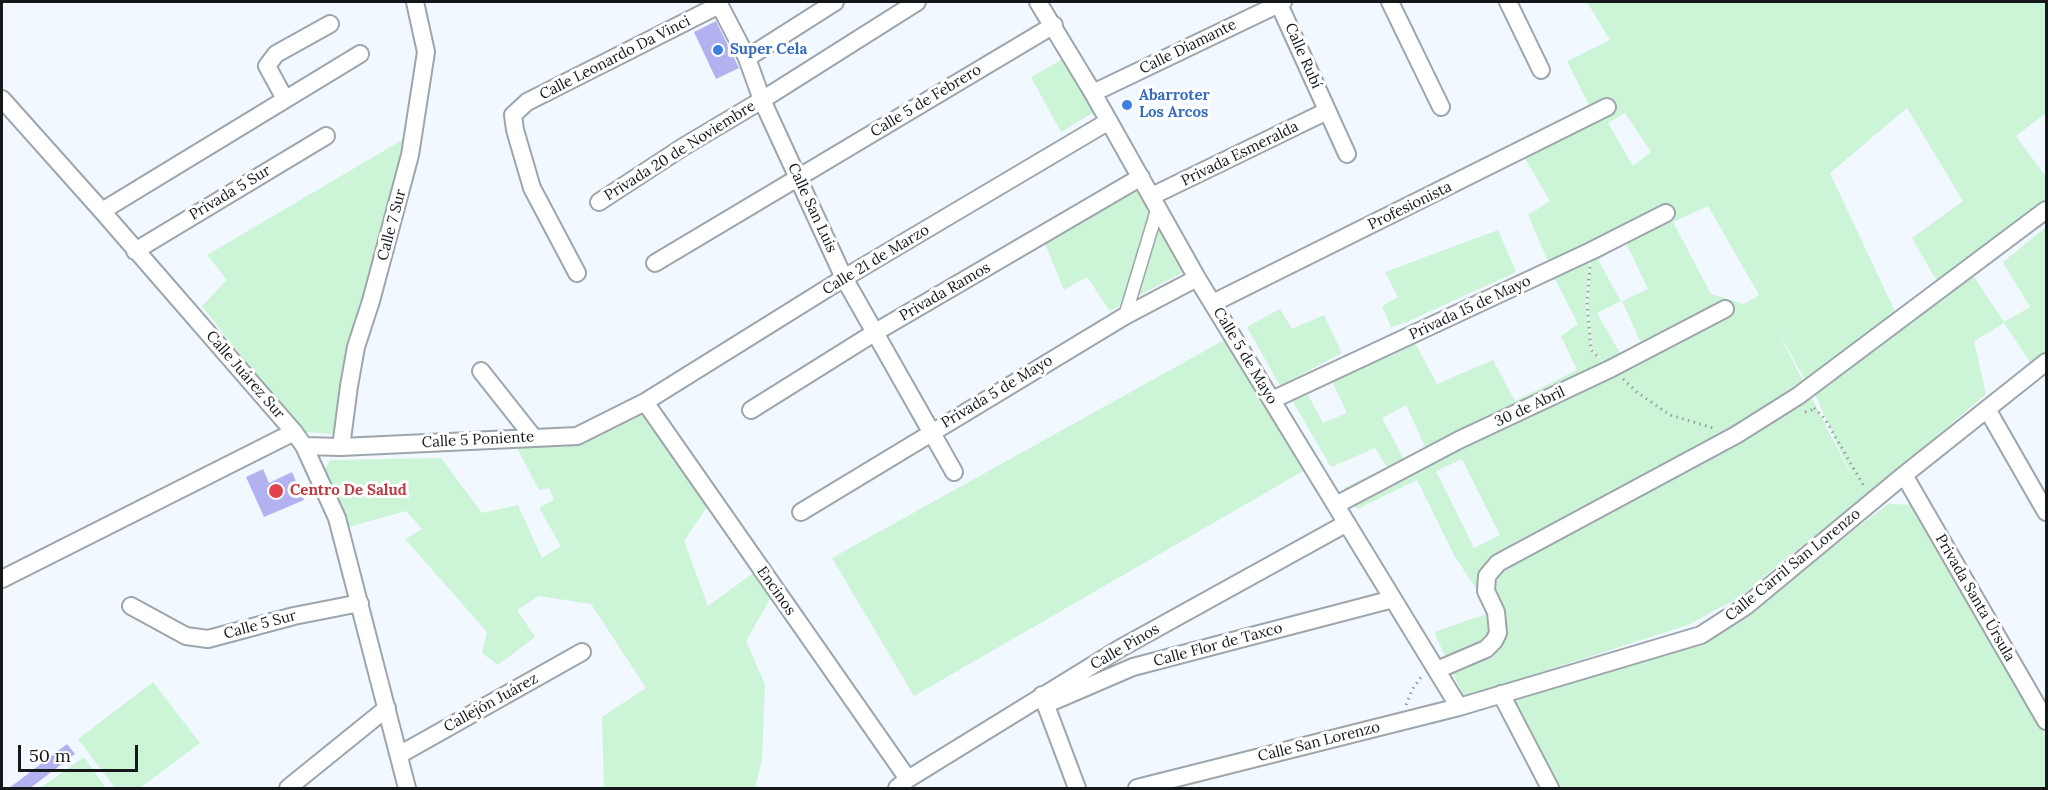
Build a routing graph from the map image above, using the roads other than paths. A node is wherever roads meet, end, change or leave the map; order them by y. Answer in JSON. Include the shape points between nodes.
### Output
{"nodes":[{"id":1,"x":415,"y":2,"type":"edge"},
{"id":2,"x":835,"y":2,"type":"edge"},
{"id":3,"x":917,"y":2,"type":"edge"},
{"id":4,"x":1038,"y":2,"type":"edge"},
{"id":5,"x":1280,"y":2,"type":"edge"},
{"id":6,"x":1390,"y":2,"type":"edge"},
{"id":7,"x":1508,"y":2,"type":"edge"},
{"id":8,"x":718,"y":3,"type":"edge"},
{"id":9,"x":330,"y":24,"type":"dead end"},
{"id":10,"x":1054,"y":25,"type":"junction"},
{"id":11,"x":360,"y":54,"type":"dead end"},
{"id":12,"x":747,"y":58,"type":"junction"},
{"id":13,"x":1541,"y":70,"type":"dead end"},
{"id":14,"x":1093,"y":93,"type":"junction"},
{"id":15,"x":2,"y":99,"type":"edge"},
{"id":16,"x":285,"y":99,"type":"junction"},
{"id":17,"x":762,"y":100,"type":"junction"},
{"id":18,"x":1441,"y":107,"type":"dead end"},
{"id":19,"x":1607,"y":107,"type":"dead end"},
{"id":20,"x":1327,"y":111,"type":"junction"},
{"id":21,"x":1109,"y":121,"type":"junction"},
{"id":22,"x":326,"y":136,"type":"dead end"},
{"id":23,"x":1347,"y":154,"type":"dead end"},
{"id":24,"x":798,"y":177,"type":"junction"},
{"id":25,"x":1141,"y":177,"type":"junction"},
{"id":26,"x":599,"y":202,"type":"dead end"},
{"id":27,"x":1155,"y":202,"type":"junction"},
{"id":28,"x":2046,"y":210,"type":"edge"},
{"id":29,"x":102,"y":211,"type":"junction"},
{"id":30,"x":1666,"y":213,"type":"dead end"},
{"id":31,"x":135,"y":251,"type":"junction"},
{"id":32,"x":655,"y":263,"type":"dead end"},
{"id":33,"x":577,"y":273,"type":"dead end"},
{"id":34,"x":844,"y":278,"type":"junction"},
{"id":35,"x":1197,"y":278,"type":"junction"},
{"id":36,"x":1213,"y":303,"type":"junction"},
{"id":37,"x":1725,"y":309,"type":"dead end"},
{"id":38,"x":1125,"y":316,"type":"junction"},
{"id":39,"x":874,"y":333,"type":"junction"},
{"id":40,"x":2046,"y":362,"type":"edge"},
{"id":41,"x":481,"y":371,"type":"dead end"},
{"id":42,"x":1272,"y":400,"type":"junction"},
{"id":43,"x":645,"y":402,"type":"junction"},
{"id":44,"x":1987,"y":409,"type":"junction"},
{"id":45,"x":751,"y":410,"type":"dead end"},
{"id":46,"x":932,"y":431,"type":"junction"},
{"id":47,"x":294,"y":432,"type":"junction"},
{"id":48,"x":534,"y":438,"type":"junction"},
{"id":49,"x":304,"y":446,"type":"junction"},
{"id":50,"x":341,"y":447,"type":"junction"},
{"id":51,"x":954,"y":472,"type":"dead end"},
{"id":52,"x":1904,"y":475,"type":"junction"},
{"id":53,"x":1336,"y":505,"type":"junction"},
{"id":54,"x":801,"y":512,"type":"dead end"},
{"id":55,"x":2046,"y":512,"type":"edge"},
{"id":56,"x":1347,"y":523,"type":"junction"},
{"id":57,"x":2,"y":579,"type":"edge"},
{"id":58,"x":1393,"y":599,"type":"junction"},
{"id":59,"x":360,"y":603,"type":"junction"},
{"id":60,"x":131,"y":606,"type":"dead end"},
{"id":61,"x":582,"y":652,"type":"dead end"},
{"id":62,"x":1437,"y":670,"type":"junction"},
{"id":63,"x":1501,"y":694,"type":"junction"},
{"id":64,"x":1044,"y":699,"type":"junction"},
{"id":65,"x":1459,"y":707,"type":"junction"},
{"id":66,"x":387,"y":708,"type":"junction"},
{"id":67,"x":2044,"y":711,"type":"edge"},
{"id":68,"x":399,"y":755,"type":"junction"},
{"id":69,"x":902,"y":784,"type":"edge"},
{"id":70,"x":288,"y":789,"type":"edge"},
{"id":71,"x":407,"y":789,"type":"edge"},
{"id":72,"x":1077,"y":789,"type":"edge"},
{"id":73,"x":1137,"y":789,"type":"edge"},
{"id":74,"x":1550,"y":789,"type":"edge"}],
"edges":[{"from":1,"to":50,"type":"street","name":"Calle 7 Sur","via":[[426,52],[411,155],[356,347]]},
{"from":2,"to":12,"type":"street"},
{"from":3,"to":17,"type":"street","name":"Privada 20 de Noviembre"},
{"from":4,"to":10,"type":"street","name":"Calle 5 de Mayo"},
{"from":5,"to":14,"type":"street","name":"Calle Diamante"},
{"from":5,"to":20,"type":"street","name":"Calle Rubí"},
{"from":6,"to":18,"type":"street"},
{"from":7,"to":13,"type":"street"},
{"from":8,"to":12,"type":"street","name":"Calle San Luis"},
{"from":8,"to":33,"type":"street","name":"Calle Leonardo Da Vinci","via":[[527,102],[513,115],[532,188]]},
{"from":9,"to":16,"type":"street","via":[[276,54],[267,66]]},
{"from":10,"to":14,"type":"street","name":"Calle 5 de Mayo"},
{"from":10,"to":24,"type":"street","name":"Calle 5 de Febrero"},
{"from":11,"to":16,"type":"street"},
{"from":12,"to":17,"type":"street","name":"Calle San Luis"},
{"from":14,"to":21,"type":"street","name":"Calle 5 de Mayo"},
{"from":15,"to":29,"type":"street","name":"Calle Juárez Sur"},
{"from":16,"to":29,"type":"street"},
{"from":17,"to":24,"type":"street","name":"Calle San Luis"},
{"from":17,"to":26,"type":"street","name":"Privada 20 de Noviembre"},
{"from":19,"to":36,"type":"street","name":"Profesionista"},
{"from":20,"to":23,"type":"street","name":"Calle Rubí"},
{"from":20,"to":27,"type":"street","name":"Privada Esmeralda"},
{"from":21,"to":25,"type":"street","name":"Calle 5 de Mayo"},
{"from":21,"to":34,"type":"street","name":"Calle 21 de Marzo"},
{"from":22,"to":31,"type":"street","name":"Privada 5 Sur"},
{"from":24,"to":32,"type":"street","name":"Calle 5 de Febrero"},
{"from":24,"to":34,"type":"street","name":"Calle San Luis"},
{"from":25,"to":27,"type":"street","name":"Calle 5 de Mayo"},
{"from":25,"to":39,"type":"street","name":"Privada Ramos"},
{"from":27,"to":35,"type":"street","name":"Calle 5 de Mayo"},
{"from":27,"to":38,"type":"street"},
{"from":28,"to":62,"type":"street","via":[[1798,396],[1736,435],[1498,562],[1487,576],[1486,591],[1496,612],[1498,633],[1494,641],[1486,649]]},
{"from":29,"to":31,"type":"street","name":"Calle Juárez Sur"},
{"from":30,"to":42,"type":"street","name":"Privada 15 de Mayo"},
{"from":31,"to":47,"type":"street","name":"Calle Juárez Sur"},
{"from":34,"to":39,"type":"street","name":"Calle San Luis"},
{"from":34,"to":43,"type":"street","name":"Calle 21 de Marzo"},
{"from":35,"to":36,"type":"street","name":"Calle 5 de Mayo"},
{"from":35,"to":38,"type":"street","name":"Privada 5 de Mayo"},
{"from":36,"to":42,"type":"street","name":"Calle 5 de Mayo"},
{"from":37,"to":53,"type":"street","name":"30 de Abril"},
{"from":38,"to":46,"type":"street","name":"Privada 5 de Mayo"},
{"from":39,"to":45,"type":"street","name":"Privada Ramos"},
{"from":39,"to":46,"type":"street","name":"Calle San Luis"},
{"from":40,"to":44,"type":"street","name":"Calle Carril San Lorenzo"},
{"from":41,"to":48,"type":"street"},
{"from":42,"to":53,"type":"street","name":"Calle 5 de Mayo"},
{"from":43,"to":48,"type":"street","name":"Calle 5 Poniente","via":[[577,436]]},
{"from":43,"to":69,"type":"street","name":"Encinos"},
{"from":44,"to":52,"type":"street","name":"Calle Carril San Lorenzo"},
{"from":44,"to":55,"type":"street"},
{"from":46,"to":51,"type":"street","name":"Calle San Luis"},
{"from":46,"to":54,"type":"street","name":"Privada 5 de Mayo"},
{"from":47,"to":49,"type":"street","name":"Calle Juárez Sur"},
{"from":47,"to":57,"type":"street"},
{"from":48,"to":50,"type":"street","name":"Calle 5 Poniente"},
{"from":49,"to":50,"type":"street","name":"Calle 5 Poniente"},
{"from":49,"to":59,"type":"street","name":"Calle Juárez Sur","via":[[337,518]]},
{"from":52,"to":63,"type":"street","name":"Calle Carril San Lorenzo","via":[[1746,606],[1701,635]]},
{"from":52,"to":67,"type":"street","name":"Privada Santa Úrsula"},
{"from":53,"to":56,"type":"street","name":"Calle 5 de Mayo"},
{"from":56,"to":58,"type":"street","name":"Calle 5 de Mayo"},
{"from":56,"to":64,"type":"street","name":"Calle Pinos","via":[[1119,649]]},
{"from":58,"to":62,"type":"street","name":"Calle 5 de Mayo"},
{"from":58,"to":64,"type":"street","name":"Calle Flor de Taxco","via":[[1133,667]]},
{"from":59,"to":60,"type":"street","name":"Calle 5 Sur","via":[[208,639],[186,636]]},
{"from":59,"to":66,"type":"street","name":"Calle Juárez Sur"},
{"from":61,"to":68,"type":"street","name":"Callejón Juárez"},
{"from":62,"to":65,"type":"street","name":"Calle 5 de Mayo"},
{"from":63,"to":65,"type":"street","name":"Calle San Lorenzo"},
{"from":63,"to":74,"type":"street"},
{"from":64,"to":69,"type":"street","name":"Calle Pinos"},
{"from":64,"to":72,"type":"street"},
{"from":65,"to":73,"type":"street","name":"Calle San Lorenzo"},
{"from":66,"to":68,"type":"street","name":"Calle Juárez Sur"},
{"from":66,"to":70,"type":"street"},
{"from":68,"to":71,"type":"street","name":"Calle Juárez Sur"}]}
